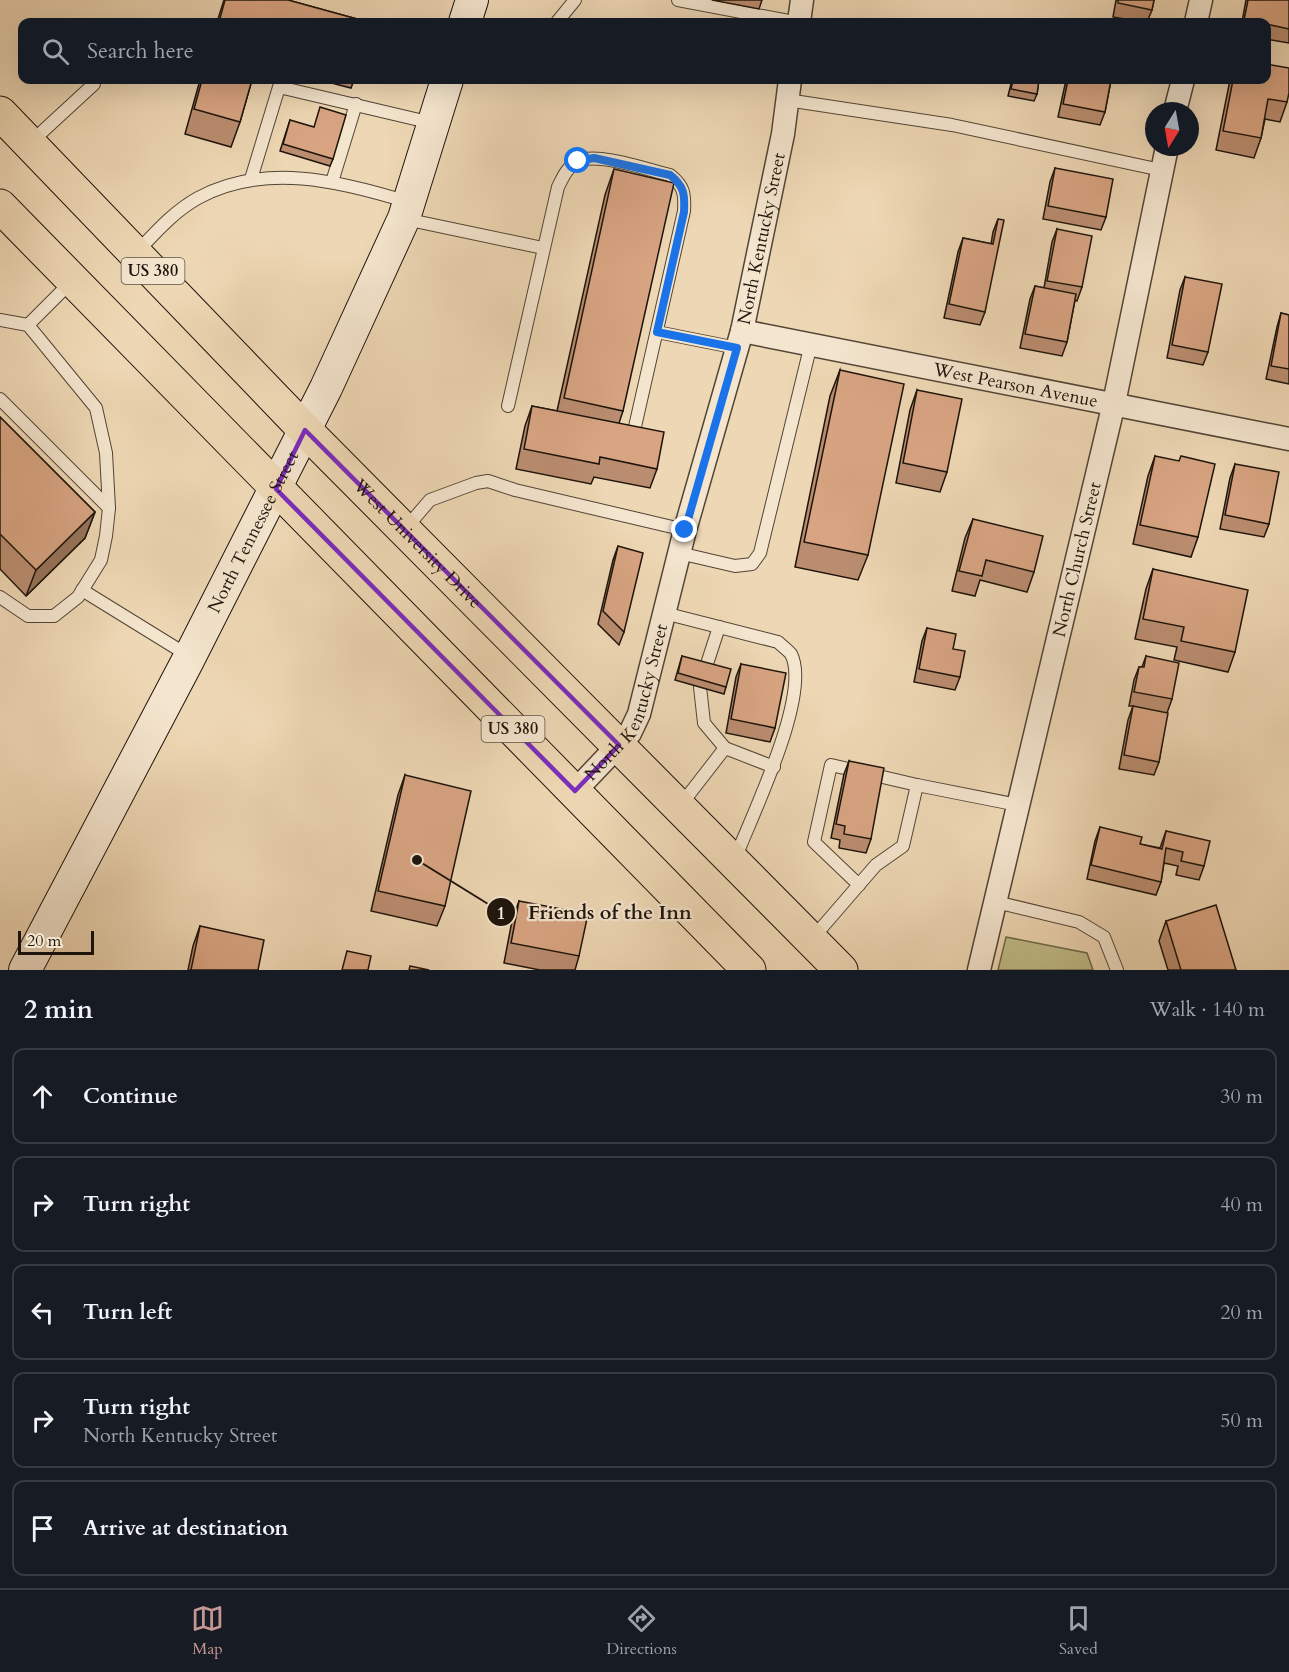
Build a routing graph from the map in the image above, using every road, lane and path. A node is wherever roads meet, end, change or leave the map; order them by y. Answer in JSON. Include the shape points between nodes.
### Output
{"nodes":[{"id":1,"x":472,"y":0,"type":"edge"},
{"id":2,"x":574,"y":0,"type":"edge"},
{"id":3,"x":678,"y":0,"type":"edge"},
{"id":4,"x":802,"y":0,"type":"edge"},
{"id":5,"x":1201,"y":0,"type":"edge"},
{"id":6,"x":466,"y":18,"type":"edge"},
{"id":7,"x":560,"y":18,"type":"edge"},
{"id":8,"x":773,"y":18,"type":"edge"},
{"id":9,"x":800,"y":18,"type":"edge"},
{"id":10,"x":1197,"y":18,"type":"edge"},
{"id":11,"x":94,"y":84,"type":"dead end"},
{"id":12,"x":446,"y":84,"type":"edge"},
{"id":13,"x":1181,"y":84,"type":"edge"},
{"id":14,"x":789,"y":90,"type":"edge"},
{"id":15,"x":1177,"y":102,"type":"edge"},
{"id":16,"x":356,"y":104,"type":"junction"},
{"id":17,"x":0,"y":113,"type":"edge"},
{"id":18,"x":434,"y":123,"type":"junction"},
{"id":19,"x":30,"y":144,"type":"junction"},
{"id":20,"x":1165,"y":156,"type":"edge"},
{"id":21,"x":1161,"y":170,"type":"junction"},
{"id":22,"x":251,"y":179,"type":"junction"},
{"id":23,"x":332,"y":182,"type":"junction"},
{"id":24,"x":406,"y":211,"type":"junction"},
{"id":25,"x":4,"y":212,"type":"edge"},
{"id":26,"x":543,"y":248,"type":"junction"},
{"id":27,"x":136,"y":253,"type":"junction"},
{"id":28,"x":74,"y":280,"type":"junction"},
{"id":29,"x":0,"y":320,"type":"edge"},
{"id":30,"x":27,"y":325,"type":"junction"},
{"id":31,"x":657,"y":332,"type":"junction"},
{"id":32,"x":739,"y":339,"type":"junction"},
{"id":33,"x":811,"y":344,"type":"junction"},
{"id":34,"x":0,"y":399,"type":"edge"},
{"id":35,"x":1114,"y":403,"type":"junction"},
{"id":36,"x":508,"y":406,"type":"dead end"},
{"id":37,"x":305,"y":430,"type":"junction"},
{"id":38,"x":634,"y":431,"type":"edge"},
{"id":39,"x":1289,"y":439,"type":"edge"},
{"id":40,"x":276,"y":489,"type":"junction"},
{"id":41,"x":109,"y":508,"type":"junction"},
{"id":42,"x":405,"y":529,"type":"junction"},
{"id":43,"x":685,"y":530,"type":"junction"},
{"id":44,"x":679,"y":553,"type":"junction"},
{"id":45,"x":82,"y":590,"type":"junction"},
{"id":46,"x":0,"y":597,"type":"edge"},
{"id":47,"x":664,"y":613,"type":"junction"},
{"id":48,"x":718,"y":627,"type":"junction"},
{"id":49,"x":190,"y":657,"type":"junction"},
{"id":50,"x":705,"y":669,"type":"edge"},
{"id":51,"x":700,"y":687,"type":"edge"},
{"id":52,"x":619,"y":745,"type":"junction"},
{"id":53,"x":725,"y":748,"type":"junction"},
{"id":54,"x":774,"y":767,"type":"junction"},
{"id":55,"x":917,"y":785,"type":"junction"},
{"id":56,"x":575,"y":791,"type":"junction"},
{"id":57,"x":1018,"y":805,"type":"junction"},
{"id":58,"x":679,"y":807,"type":"junction"},
{"id":59,"x":733,"y":863,"type":"junction"},
{"id":60,"x":859,"y":885,"type":"junction"},
{"id":61,"x":996,"y":902,"type":"junction"},
{"id":62,"x":811,"y":940,"type":"junction"},
{"id":63,"x":25,"y":970,"type":"edge"},
{"id":64,"x":749,"y":970,"type":"edge"},
{"id":65,"x":841,"y":970,"type":"edge"},
{"id":66,"x":979,"y":970,"type":"edge"},
{"id":67,"x":1117,"y":970,"type":"edge"}],
"edges":[{"from":1,"to":6,"type":"street"},
{"from":2,"to":7,"type":"lane"},
{"from":3,"to":8,"type":"lane"},
{"from":4,"to":9,"type":"street"},
{"from":5,"to":10,"type":"street"},
{"from":11,"to":19,"type":"lane"},
{"from":12,"to":18,"type":"street","name":"North Tennessee Street"},
{"from":13,"to":15,"type":"street"},
{"from":14,"to":21,"type":"lane"},
{"from":14,"to":32,"type":"street","name":"North Kentucky Street"},
{"from":16,"to":18,"type":"lane"},
{"from":16,"to":22,"type":"lane","via":[[279,87]]},
{"from":16,"to":23,"type":"lane"},
{"from":17,"to":19,"type":"highway","name":"West University Drive","number":"US 380"},
{"from":18,"to":24,"type":"street","name":"North Tennessee Street"},
{"from":19,"to":27,"type":"highway","name":"West University Drive","number":"US 380"},
{"from":20,"to":21,"type":"street","name":"North Church Street"},
{"from":21,"to":35,"type":"street","name":"North Church Street"},
{"from":22,"to":23,"type":"lane"},
{"from":22,"to":27,"type":"lane","via":[[197,199],[167,220]]},
{"from":23,"to":24,"type":"lane","via":[[352,185]]},
{"from":24,"to":26,"type":"lane"},
{"from":24,"to":37,"type":"street","name":"North Tennessee Street"},
{"from":25,"to":28,"type":"highway","number":"US 380"},
{"from":26,"to":31,"type":"lane","via":[[558,187],[565,171],[578,161],[594,158],[670,175],[680,182],[685,192],[684,212]]},
{"from":26,"to":36,"type":"lane"},
{"from":27,"to":37,"type":"highway","name":"West University Drive","number":"US 380"},
{"from":28,"to":30,"type":"lane"},
{"from":28,"to":40,"type":"highway","number":"US 380"},
{"from":29,"to":30,"type":"lane"},
{"from":30,"to":41,"type":"lane","via":[[96,408],[106,453]]},
{"from":31,"to":32,"type":"lane"},
{"from":31,"to":38,"type":"lane"},
{"from":32,"to":33,"type":"street","name":"West Pearson Avenue"},
{"from":32,"to":43,"type":"street","name":"North Kentucky Street"},
{"from":33,"to":35,"type":"street","name":"West Pearson Avenue"},
{"from":33,"to":44,"type":"lane","via":[[760,553],[752,564],[735,566]]},
{"from":34,"to":41,"type":"lane"},
{"from":35,"to":39,"type":"street","name":"West Pearson Avenue"},
{"from":35,"to":57,"type":"street","name":"North Church Street"},
{"from":37,"to":40,"type":"street","name":"North Tennessee Street"},
{"from":37,"to":42,"type":"highway","name":"West University Drive","number":"US 380"},
{"from":40,"to":49,"type":"street","name":"North Tennessee Street"},
{"from":40,"to":56,"type":"highway","number":"US 380"},
{"from":41,"to":45,"type":"lane","via":[[101,560]]},
{"from":42,"to":43,"type":"lane","via":[[430,500],[488,481]]},
{"from":42,"to":52,"type":"highway","name":"West University Drive","number":"US 380"},
{"from":43,"to":44,"type":"street","name":"North Kentucky Street"},
{"from":44,"to":47,"type":"street","name":"North Kentucky Street"},
{"from":45,"to":46,"type":"lane","via":[[54,616],[28,616]]},
{"from":45,"to":49,"type":"lane"},
{"from":47,"to":48,"type":"lane"},
{"from":47,"to":52,"type":"street","name":"North Kentucky Street","via":[[639,714]]},
{"from":48,"to":50,"type":"lane"},
{"from":48,"to":54,"type":"lane","via":[[778,642],[791,654],[796,673],[786,732]]},
{"from":49,"to":63,"type":"street","name":"North Tennessee Street"},
{"from":51,"to":53,"type":"lane","via":[[704,723]]},
{"from":52,"to":56,"type":"street","name":"North Kentucky Street"},
{"from":52,"to":58,"type":"highway","name":"West University Drive","number":"US 380"},
{"from":53,"to":54,"type":"lane"},
{"from":53,"to":58,"type":"lane"},
{"from":54,"to":59,"type":"lane"},
{"from":55,"to":57,"type":"lane"},
{"from":55,"to":60,"type":"lane","via":[[903,846],[876,865]]},
{"from":55,"to":60,"type":"lane","via":[[831,765],[814,842]]},
{"from":56,"to":64,"type":"highway","number":"US 380"},
{"from":57,"to":61,"type":"street","name":"North Church Street"},
{"from":58,"to":59,"type":"highway","name":"West University Drive","number":"US 380"},
{"from":59,"to":62,"type":"highway","name":"West University Drive","number":"US 380"},
{"from":60,"to":62,"type":"lane"},
{"from":61,"to":66,"type":"street","name":"North Church Street"},
{"from":61,"to":67,"type":"lane","via":[[1078,922],[1104,937]]},
{"from":62,"to":65,"type":"highway","name":"West University Drive","number":"US 380"}]}
